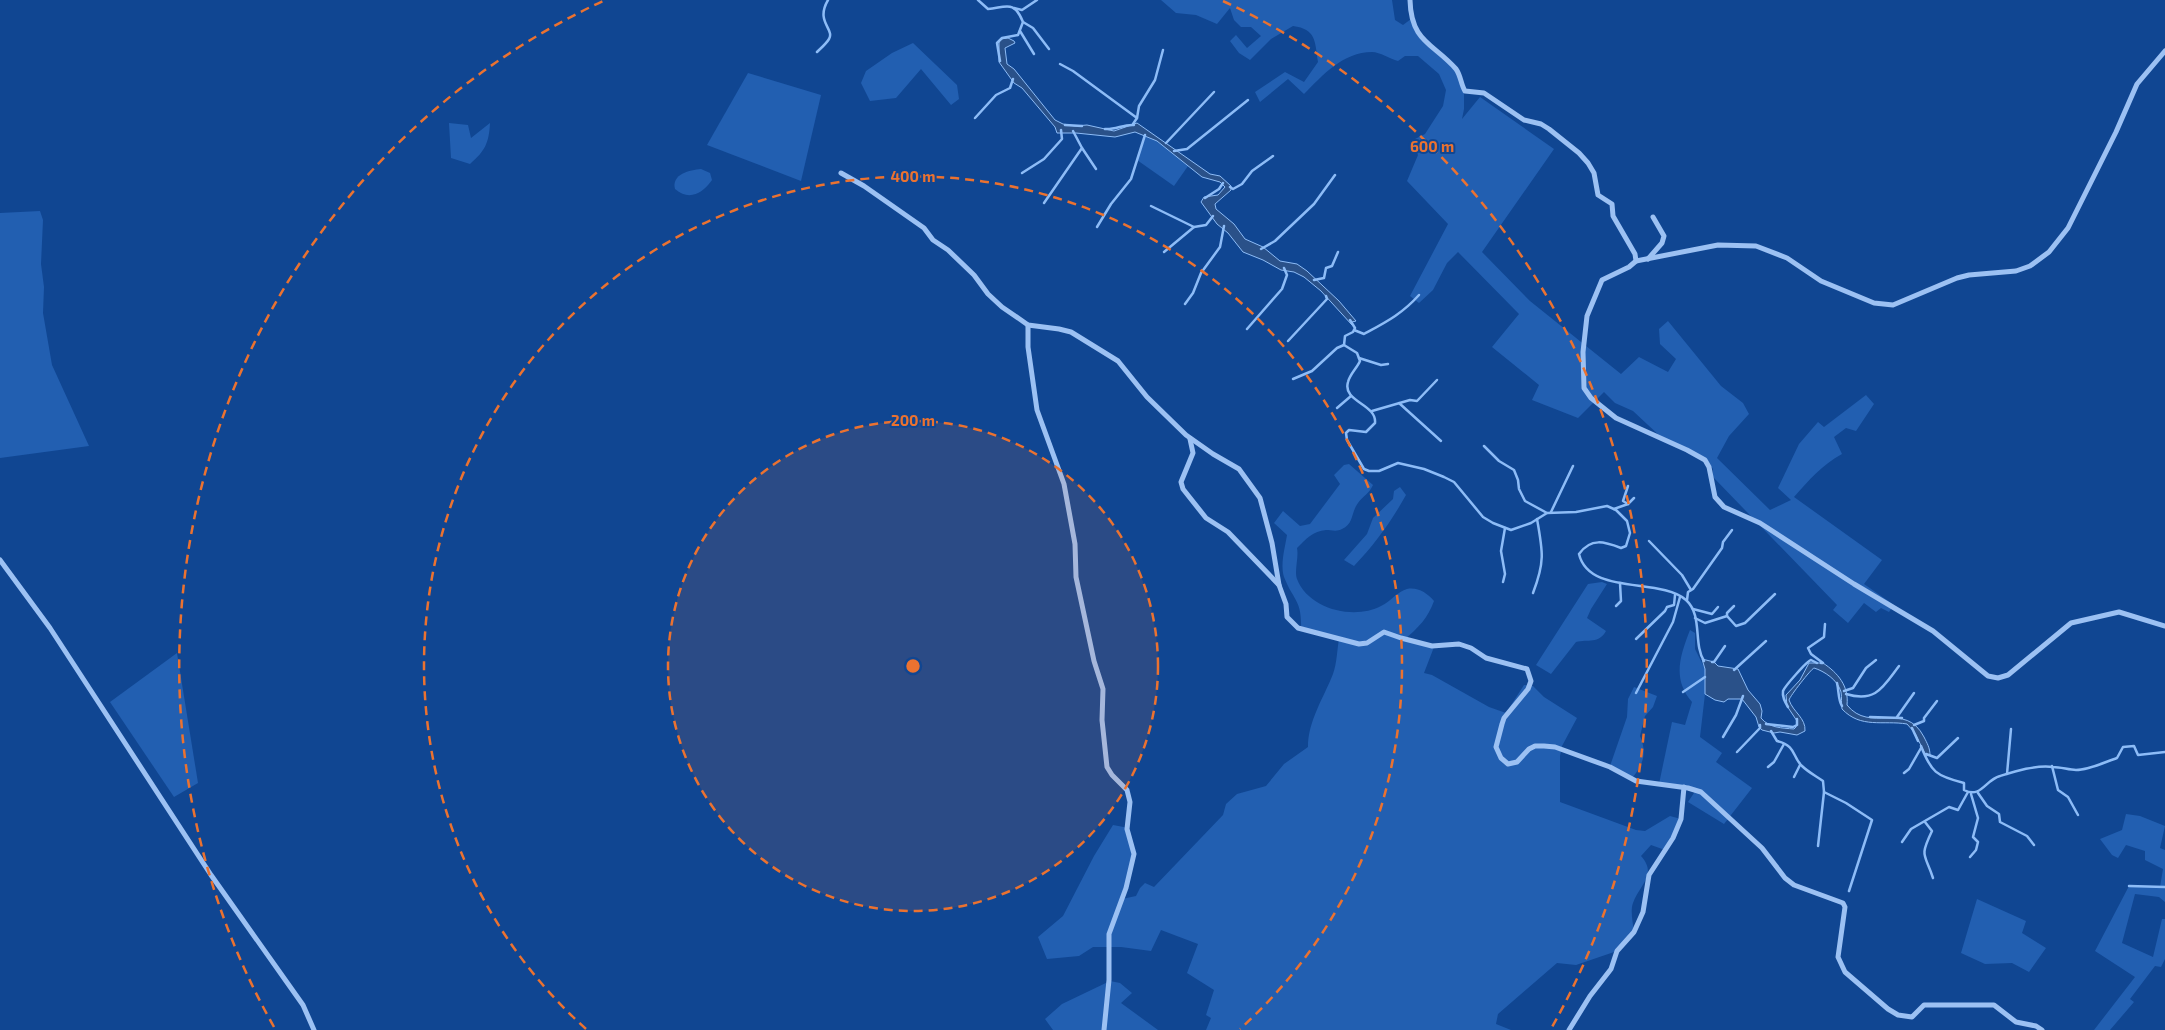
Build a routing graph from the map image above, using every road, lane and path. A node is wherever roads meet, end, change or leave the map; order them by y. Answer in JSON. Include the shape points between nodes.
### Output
{"nodes":[{"id":1,"x":1410,"y":0,"type":"edge"},
{"id":2,"x":2165,"y":51,"type":"edge"},
{"id":3,"x":840,"y":173,"type":"dead end"},
{"id":4,"x":1653,"y":217,"type":"dead end"},
{"id":5,"x":1648,"y":259,"type":"junction"},
{"id":6,"x":1636,"y":261,"type":"junction"},
{"id":7,"x":1028,"y":325,"type":"junction"},
{"id":8,"x":1190,"y":438,"type":"junction"},
{"id":9,"x":0,"y":560,"type":"edge"},
{"id":10,"x":1279,"y":585,"type":"junction"},
{"id":11,"x":2165,"y":626,"type":"edge"},
{"id":12,"x":1684,"y":788,"type":"junction"},
{"id":13,"x":314,"y":1030,"type":"edge"},
{"id":14,"x":1104,"y":1030,"type":"edge"},
{"id":15,"x":1569,"y":1030,"type":"edge"},
{"id":16,"x":2042,"y":1030,"type":"edge"}],
"edges":[{"from":1,"to":6,"type":"street","via":[[1415,28],[1429,46],[1456,69],[1465,91],[1484,93],[1524,120],[1541,124],[1579,153],[1594,173],[1598,195],[1612,204],[1613,216]]},
{"from":2,"to":5,"type":"street","via":[[2137,84],[2068,228],[2049,252],[2030,266],[2016,271],[1958,278],[1893,305],[1874,303],[1821,281],[1787,258],[1756,246],[1718,245]]},
{"from":3,"to":7,"type":"street","via":[[924,228],[933,240],[974,275],[988,294]]},
{"from":4,"to":5,"type":"street","via":[[1664,236]]},
{"from":5,"to":6,"type":"street"},
{"from":6,"to":11,"type":"street","via":[[1605,277],[1598,287],[1587,316],[1584,388],[1596,404],[1616,418],[1705,460],[1710,467],[1716,497],[1724,507],[1760,523],[1933,631],[1992,678],[2008,675],[2070,623],[2119,612]]},
{"from":7,"to":8,"type":"street","via":[[1071,332],[1118,361],[1147,397]]},
{"from":7,"to":14,"type":"street","via":[[1037,410],[1064,484],[1075,544],[1076,577],[1103,689],[1102,720],[1107,767],[1127,790],[1130,802],[1126,829],[1134,854],[1126,888],[1109,934]]},
{"from":8,"to":10,"type":"street","via":[[1239,469],[1260,498]]},
{"from":8,"to":10,"type":"street","via":[[1193,453],[1181,482],[1183,489],[1206,518],[1228,532]]},
{"from":9,"to":13,"type":"street","via":[[50,628],[215,881],[303,1006]]},
{"from":10,"to":12,"type":"street","via":[[1287,617],[1298,628],[1359,644],[1367,643],[1384,632],[1432,646],[1459,644],[1486,658],[1526,669],[1531,681],[1528,689],[1504,718],[1496,746],[1508,764],[1517,762],[1535,746],[1555,747],[1610,767],[1636,781]]},
{"from":12,"to":15,"type":"street","via":[[1681,819],[1649,875],[1643,912],[1634,932],[1617,951],[1611,969]]},
{"from":12,"to":16,"type":"street","via":[[1701,792],[1762,848],[1794,885],[1843,903],[1840,963],[1845,972],[1888,1009],[1898,1015],[1912,1017],[1924,1005],[1994,1005],[2016,1022]]}]}
